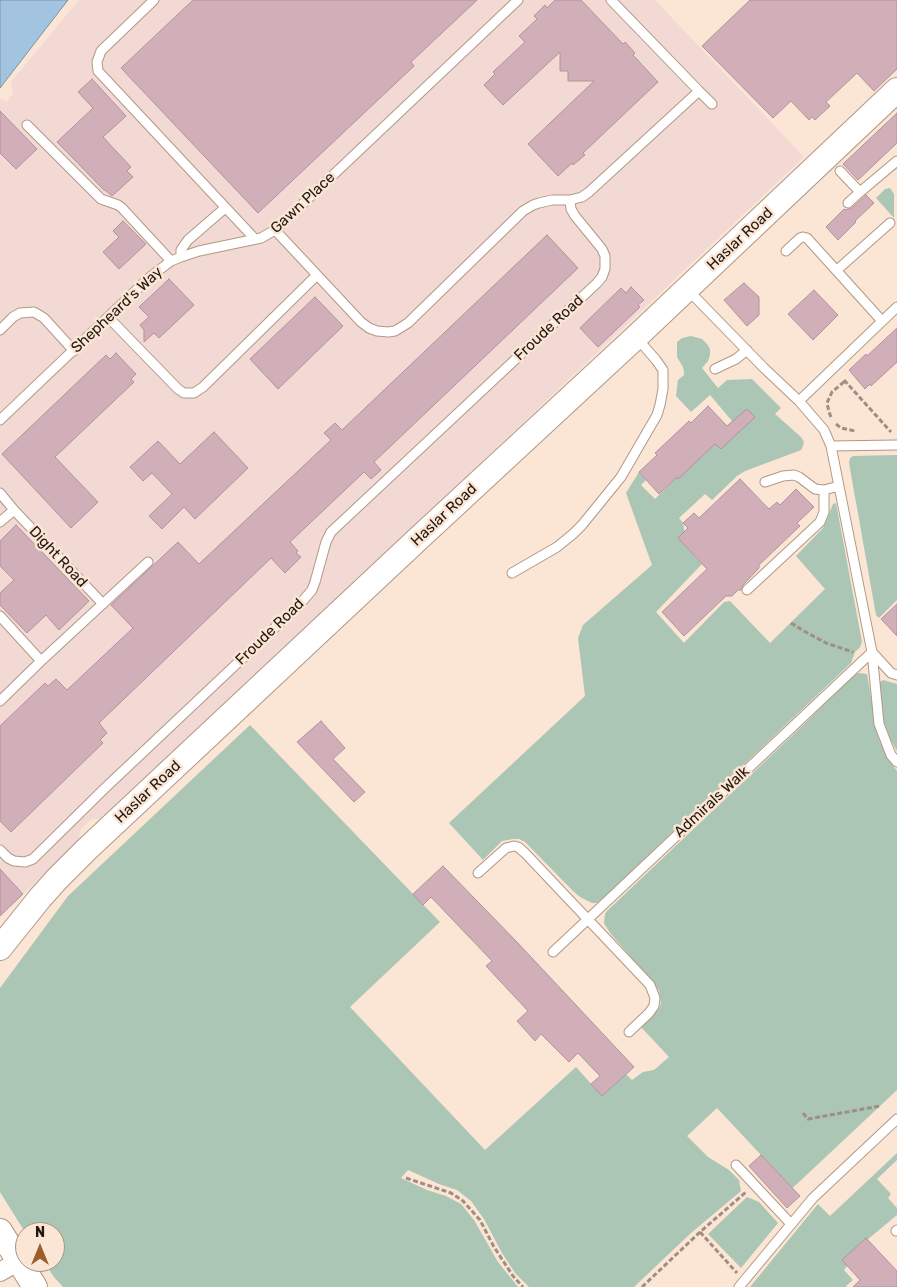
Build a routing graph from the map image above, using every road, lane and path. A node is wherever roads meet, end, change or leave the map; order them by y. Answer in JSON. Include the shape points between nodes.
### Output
{"nodes":[{"id":1,"x":154,"y":0,"type":"edge"},
{"id":2,"x":518,"y":0,"type":"edge"},
{"id":3,"x":611,"y":0,"type":"edge"},
{"id":4,"x":897,"y":90,"type":"edge"},
{"id":5,"x":699,"y":91,"type":"junction"},
{"id":6,"x":712,"y":104,"type":"dead end"},
{"id":7,"x":27,"y":125,"type":"dead end"},
{"id":8,"x":897,"y":161,"type":"edge"},
{"id":9,"x":840,"y":172,"type":"dead end"},
{"id":10,"x":860,"y":192,"type":"junction"},
{"id":11,"x":570,"y":200,"type":"junction"},
{"id":12,"x":848,"y":202,"type":"dead end"},
{"id":13,"x":226,"y":208,"type":"junction"},
{"id":14,"x":890,"y":223,"type":"dead end"},
{"id":15,"x":275,"y":230,"type":"junction"},
{"id":16,"x":255,"y":239,"type":"junction"},
{"id":17,"x":786,"y":251,"type":"dead end"},
{"id":18,"x":181,"y":257,"type":"junction"},
{"id":19,"x":171,"y":261,"type":"junction"},
{"id":20,"x":836,"y":270,"type":"junction"},
{"id":21,"x":316,"y":275,"type":"junction"},
{"id":22,"x":687,"y":289,"type":"junction"},
{"id":23,"x":897,"y":307,"type":"edge"},
{"id":24,"x":108,"y":317,"type":"junction"},
{"id":25,"x":882,"y":322,"type":"junction"},
{"id":26,"x":0,"y":330,"type":"edge"},
{"id":27,"x":636,"y":337,"type":"junction"},
{"id":28,"x":747,"y":350,"type":"junction"},
{"id":29,"x":74,"y":351,"type":"junction"},
{"id":30,"x":833,"y":368,"type":"junction"},
{"id":31,"x":715,"y":369,"type":"dead end"},
{"id":32,"x":845,"y":381,"type":"junction"},
{"id":33,"x":799,"y":401,"type":"junction"},
{"id":34,"x":0,"y":420,"type":"edge"},
{"id":35,"x":861,"y":431,"type":"dead end"},
{"id":36,"x":881,"y":432,"type":"dead end"},
{"id":37,"x":897,"y":445,"type":"edge"},
{"id":38,"x":831,"y":446,"type":"junction"},
{"id":39,"x":765,"y":482,"type":"dead end"},
{"id":40,"x":839,"y":486,"type":"junction"},
{"id":41,"x":824,"y":490,"type":"junction"},
{"id":42,"x":0,"y":494,"type":"edge"},
{"id":43,"x":14,"y":510,"type":"junction"},
{"id":44,"x":0,"y":522,"type":"edge"},
{"id":45,"x":148,"y":562,"type":"dead end"},
{"id":46,"x":512,"y":573,"type":"dead end"},
{"id":47,"x":746,"y":590,"type":"dead end"},
{"id":48,"x":103,"y":604,"type":"junction"},
{"id":49,"x":0,"y":616,"type":"edge"},
{"id":50,"x":791,"y":623,"type":"dead end"},
{"id":51,"x":872,"y":652,"type":"junction"},
{"id":52,"x":41,"y":661,"type":"junction"},
{"id":53,"x":897,"y":675,"type":"edge"},
{"id":54,"x":0,"y":701,"type":"edge"},
{"id":55,"x":897,"y":762,"type":"edge"},
{"id":56,"x":0,"y":850,"type":"edge"},
{"id":57,"x":478,"y":872,"type":"dead end"},
{"id":58,"x":588,"y":920,"type":"junction"},
{"id":59,"x":0,"y":948,"type":"edge"},
{"id":60,"x":553,"y":952,"type":"dead end"},
{"id":61,"x":629,"y":1032,"type":"dead end"},
{"id":62,"x":880,"y":1106,"type":"dead end"},
{"id":63,"x":803,"y":1113,"type":"dead end"},
{"id":64,"x":897,"y":1119,"type":"edge"},
{"id":65,"x":736,"y":1165,"type":"dead end"},
{"id":66,"x":406,"y":1178,"type":"dead end"},
{"id":67,"x":754,"y":1184,"type":"junction"},
{"id":68,"x":791,"y":1224,"type":"junction"},
{"id":69,"x":0,"y":1231,"type":"edge"},
{"id":70,"x":700,"y":1232,"type":"junction"},
{"id":71,"x":10,"y":1266,"type":"edge"},
{"id":72,"x":741,"y":1284,"type":"edge"},
{"id":73,"x":35,"y":1287,"type":"edge"},
{"id":74,"x":523,"y":1287,"type":"edge"},
{"id":75,"x":642,"y":1287,"type":"edge"}],
"edges":[{"from":1,"to":13,"type":"lane","name":"Gawn Place","via":[[104,47],[99,54],[97,69]]},
{"from":2,"to":15,"type":"lane","name":"Gawn Place"},
{"from":3,"to":5,"type":"lane"},
{"from":4,"to":22,"type":"street","name":"Haslar Road"},
{"from":5,"to":6,"type":"lane"},
{"from":5,"to":11,"type":"lane","via":[[589,192]]},
{"from":7,"to":19,"type":"lane","via":[[100,198],[118,204]]},
{"from":8,"to":10,"type":"lane"},
{"from":9,"to":10,"type":"lane"},
{"from":10,"to":12,"type":"lane"},
{"from":11,"to":21,"type":"lane","via":[[546,201],[528,208],[408,323],[395,331],[369,328]]},
{"from":11,"to":56,"type":"lane","name":"Froude Road","via":[[575,216],[604,252],[605,270],[597,283],[334,529],[326,542],[312,590],[306,598],[36,856],[18,862]]},
{"from":13,"to":16,"type":"lane","name":"Gawn Place"},
{"from":13,"to":18,"type":"lane","via":[[188,240],[181,250]]},
{"from":14,"to":20,"type":"lane"},
{"from":15,"to":16,"type":"lane","name":"Gawn Place"},
{"from":15,"to":21,"type":"lane"},
{"from":16,"to":18,"type":"lane","name":"Shepheard's Way"},
{"from":17,"to":20,"type":"lane","via":[[804,237]]},
{"from":18,"to":19,"type":"lane","name":"Shepheard's Way"},
{"from":19,"to":24,"type":"lane","name":"Shepheard's Way"},
{"from":20,"to":25,"type":"lane"},
{"from":21,"to":24,"type":"lane","via":[[194,393],[178,389]]},
{"from":22,"to":27,"type":"street","name":"Haslar Road"},
{"from":22,"to":28,"type":"lane"},
{"from":23,"to":25,"type":"lane"},
{"from":24,"to":29,"type":"lane","name":"Shepheard's Way"},
{"from":25,"to":30,"type":"lane"},
{"from":26,"to":29,"type":"lane","via":[[20,313],[34,312],[44,318]]},
{"from":27,"to":46,"type":"lane","via":[[663,370],[663,389],[657,415],[621,478],[573,534]]},
{"from":27,"to":59,"type":"street","name":"Haslar Road","via":[[87,849],[40,898]]},
{"from":28,"to":31,"type":"lane"},
{"from":28,"to":33,"type":"lane"},
{"from":29,"to":34,"type":"lane","name":"Shepheard's Way"},
{"from":30,"to":32,"type":"path"},
{"from":30,"to":33,"type":"lane"},
{"from":32,"to":35,"type":"path","via":[[832,392],[827,403],[828,412],[842,428]]},
{"from":32,"to":36,"type":"path","via":[[891,432]]},
{"from":33,"to":38,"type":"lane","via":[[824,430]]},
{"from":37,"to":38,"type":"lane"},
{"from":38,"to":40,"type":"lane"},
{"from":39,"to":41,"type":"lane","via":[[794,475],[815,489]]},
{"from":40,"to":41,"type":"lane"},
{"from":40,"to":51,"type":"lane"},
{"from":41,"to":47,"type":"lane","via":[[824,512],[820,522]]},
{"from":42,"to":43,"type":"lane","name":"Dight Road"},
{"from":43,"to":44,"type":"lane"},
{"from":43,"to":48,"type":"lane","name":"Dight Road"},
{"from":45,"to":48,"type":"lane"},
{"from":48,"to":52,"type":"lane"},
{"from":49,"to":52,"type":"lane"},
{"from":50,"to":51,"type":"path","via":[[826,643],[855,652]]},
{"from":51,"to":53,"type":"lane","via":[[891,673]]},
{"from":51,"to":55,"type":"lane","via":[[879,724]]},
{"from":51,"to":58,"type":"lane","name":"Admirals Walk"},
{"from":52,"to":54,"type":"lane"},
{"from":57,"to":58,"type":"lane","via":[[506,848],[518,847]]},
{"from":58,"to":60,"type":"lane","name":"Admirals Walk"},
{"from":58,"to":61,"type":"lane","via":[[654,992],[652,1009]]},
{"from":62,"to":63,"type":"path","via":[[808,1119]]},
{"from":64,"to":68,"type":"lane","via":[[813,1198]]},
{"from":65,"to":67,"type":"lane"},
{"from":66,"to":74,"type":"path","via":[[451,1193],[463,1201],[480,1220],[494,1248]]},
{"from":67,"to":68,"type":"lane"},
{"from":67,"to":70,"type":"path"},
{"from":68,"to":72,"type":"lane"},
{"from":69,"to":71,"type":"street"},
{"from":70,"to":72,"type":"path"},
{"from":70,"to":75,"type":"path"},
{"from":71,"to":73,"type":"street"}]}
